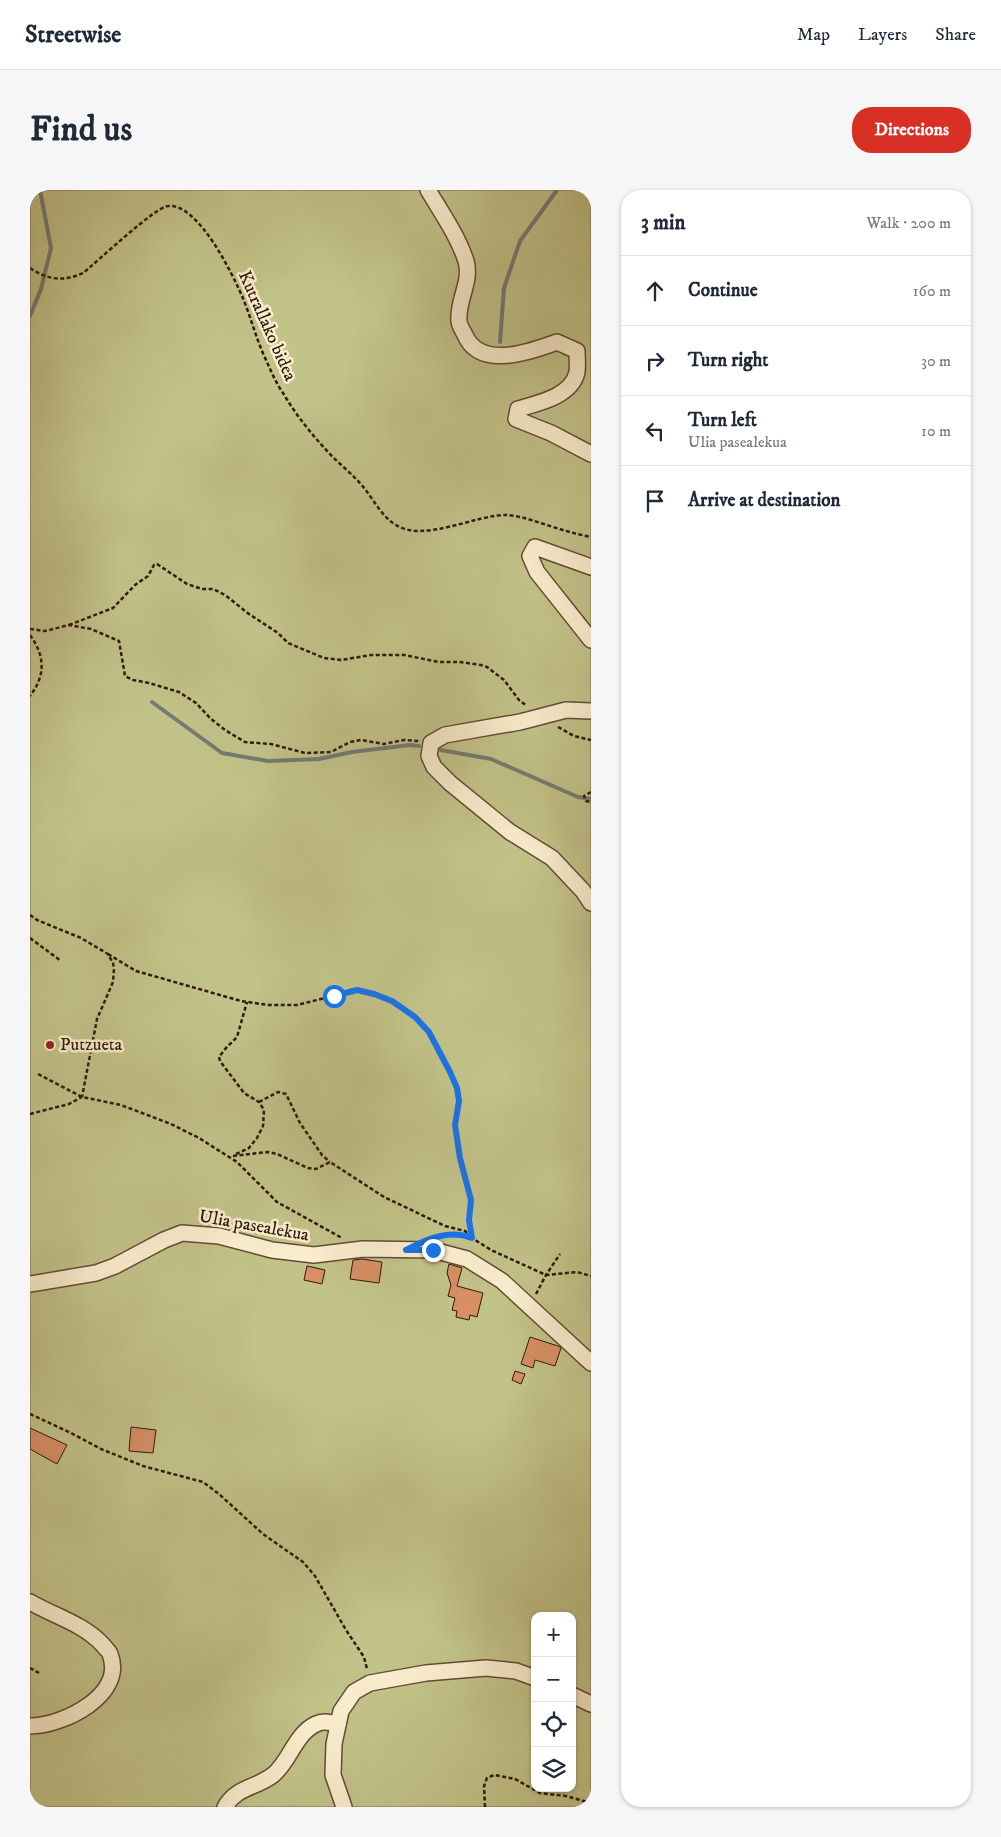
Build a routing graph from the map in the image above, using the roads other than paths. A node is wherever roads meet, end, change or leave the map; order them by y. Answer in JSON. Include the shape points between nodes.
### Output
{"nodes":[{"id":1,"x":428,"y":190,"type":"edge"},
{"id":2,"x":591,"y":454,"type":"edge"},
{"id":3,"x":591,"y":567,"type":"edge"},
{"id":4,"x":591,"y":640,"type":"edge"},
{"id":5,"x":591,"y":711,"type":"edge"},
{"id":6,"x":591,"y":903,"type":"edge"},
{"id":7,"x":30,"y":1284,"type":"edge"},
{"id":8,"x":591,"y":1363,"type":"edge"},
{"id":9,"x":30,"y":1602,"type":"edge"},
{"id":10,"x":531,"y":1677,"type":"edge"},
{"id":11,"x":576,"y":1698,"type":"edge"},
{"id":12,"x":591,"y":1704,"type":"edge"},
{"id":13,"x":338,"y":1725,"type":"junction"},
{"id":14,"x":30,"y":1726,"type":"edge"},
{"id":15,"x":225,"y":1807,"type":"edge"},
{"id":16,"x":344,"y":1807,"type":"edge"}],
"edges":[{"from":1,"to":2,"type":"street","via":[[466,261],[467,281],[459,322],[467,339],[480,353],[498,356],[557,342],[577,351],[577,373],[568,389],[543,402],[518,408],[516,419]]},
{"from":3,"to":4,"type":"street","via":[[535,547],[530,556],[537,572]]},
{"from":5,"to":6,"type":"street","via":[[566,710],[445,735],[431,743],[428,756],[450,783],[510,832],[552,858]]},
{"from":7,"to":8,"type":"street","name":"Ulia pasealekua","via":[[96,1273],[182,1233],[219,1236],[272,1250],[314,1255],[363,1249],[433,1250],[467,1259],[502,1282]]},
{"from":9,"to":14,"type":"street","via":[[92,1633],[110,1653],[113,1672],[107,1687],[95,1701],[62,1721]]},
{"from":10,"to":13,"type":"street","via":[[516,1671],[486,1668],[426,1673],[370,1683],[354,1692],[341,1711]]},
{"from":11,"to":12,"type":"street"},
{"from":13,"to":15,"type":"street","via":[[330,1721],[316,1724],[303,1734],[273,1775],[230,1798]]},
{"from":13,"to":16,"type":"street","via":[[334,1775]]}]}
